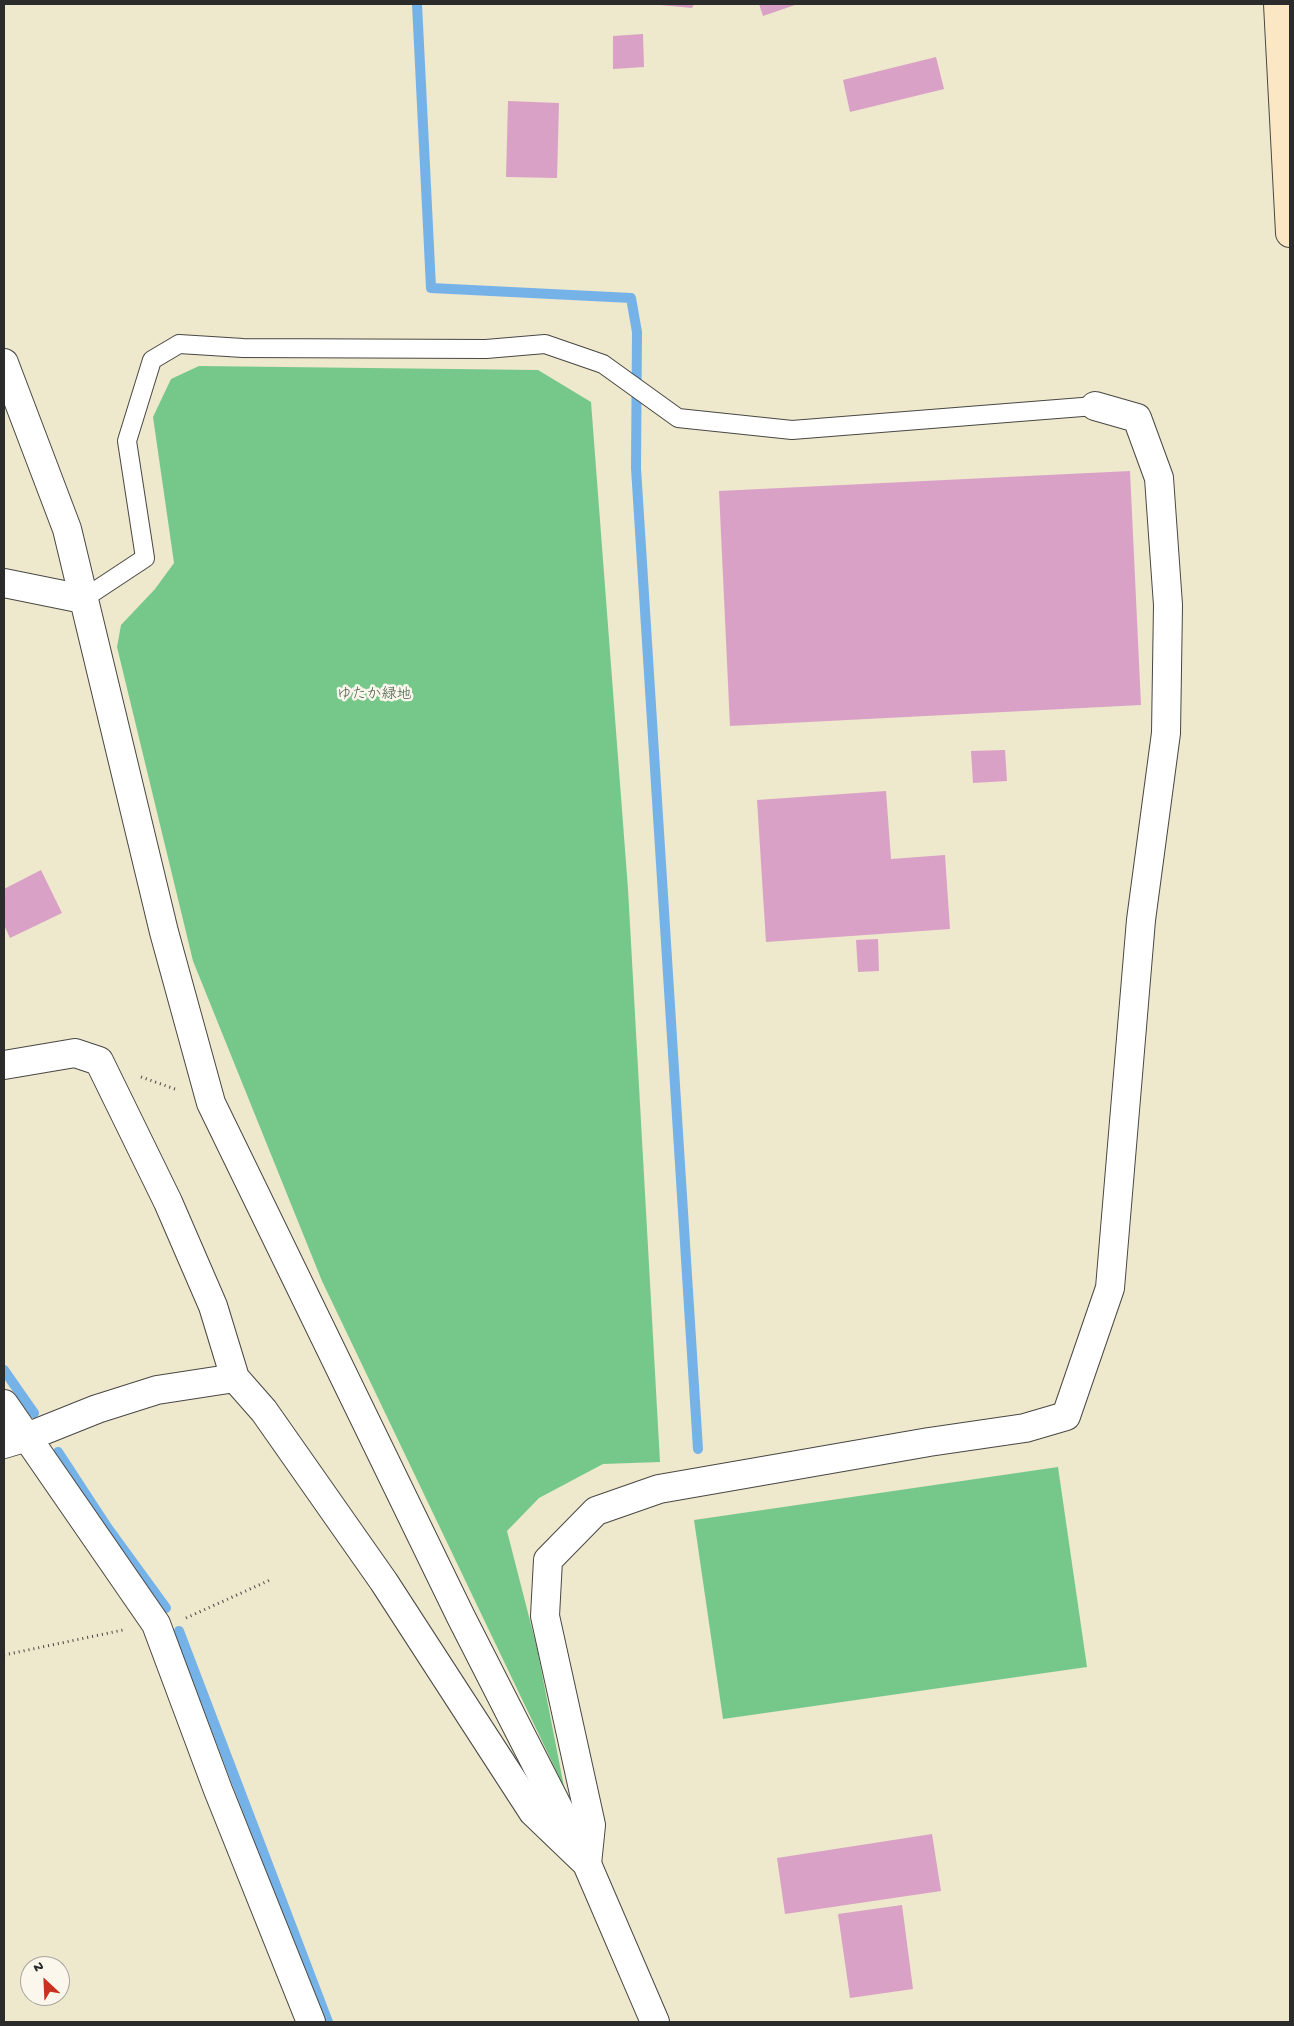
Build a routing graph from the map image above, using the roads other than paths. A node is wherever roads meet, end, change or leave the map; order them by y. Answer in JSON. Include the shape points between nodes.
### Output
{"nodes":[{"id":1,"x":1278,"y":4,"type":"edge"},
{"id":2,"x":1290,"y":233,"type":"edge"},
{"id":3,"x":4,"y":363,"type":"edge"},
{"id":4,"x":1095,"y":406,"type":"joint"},
{"id":5,"x":4,"y":583,"type":"edge"},
{"id":6,"x":83,"y":600,"type":"junction"},
{"id":7,"x":4,"y":1065,"type":"edge"},
{"id":8,"x":235,"y":1378,"type":"junction"},
{"id":9,"x":4,"y":1404,"type":"edge"},
{"id":10,"x":16,"y":1440,"type":"edge"},
{"id":11,"x":588,"y":1864,"type":"junction"},
{"id":12,"x":310,"y":2022,"type":"edge"},
{"id":13,"x":655,"y":2022,"type":"edge"}],
"edges":[{"from":1,"to":2,"type":"main road"},
{"from":3,"to":6,"type":"street","via":[[67,529]]},
{"from":4,"to":6,"type":"lane","via":[[792,430],[678,418],[603,364],[545,344],[486,349],[243,348],[179,344],[152,360],[127,441],[145,558]]},
{"from":4,"to":11,"type":"street","via":[[1137,418],[1158,478],[1168,605],[1166,733],[1141,920],[1110,1288],[1084,1370],[1066,1416],[1034,1426],[659,1489],[596,1511],[548,1560],[545,1616],[591,1825]]},
{"from":5,"to":6,"type":"street"},
{"from":6,"to":11,"type":"street","via":[[164,932],[210,1103],[461,1617]]},
{"from":7,"to":8,"type":"street","via":[[75,1052],[98,1061],[168,1202],[213,1306]]},
{"from":8,"to":10,"type":"street","via":[[157,1390]]},
{"from":8,"to":11,"type":"street","via":[[264,1411],[384,1582],[533,1812]]},
{"from":9,"to":10,"type":"street"},
{"from":10,"to":12,"type":"street","via":[[156,1624]]},
{"from":11,"to":13,"type":"street"}]}
